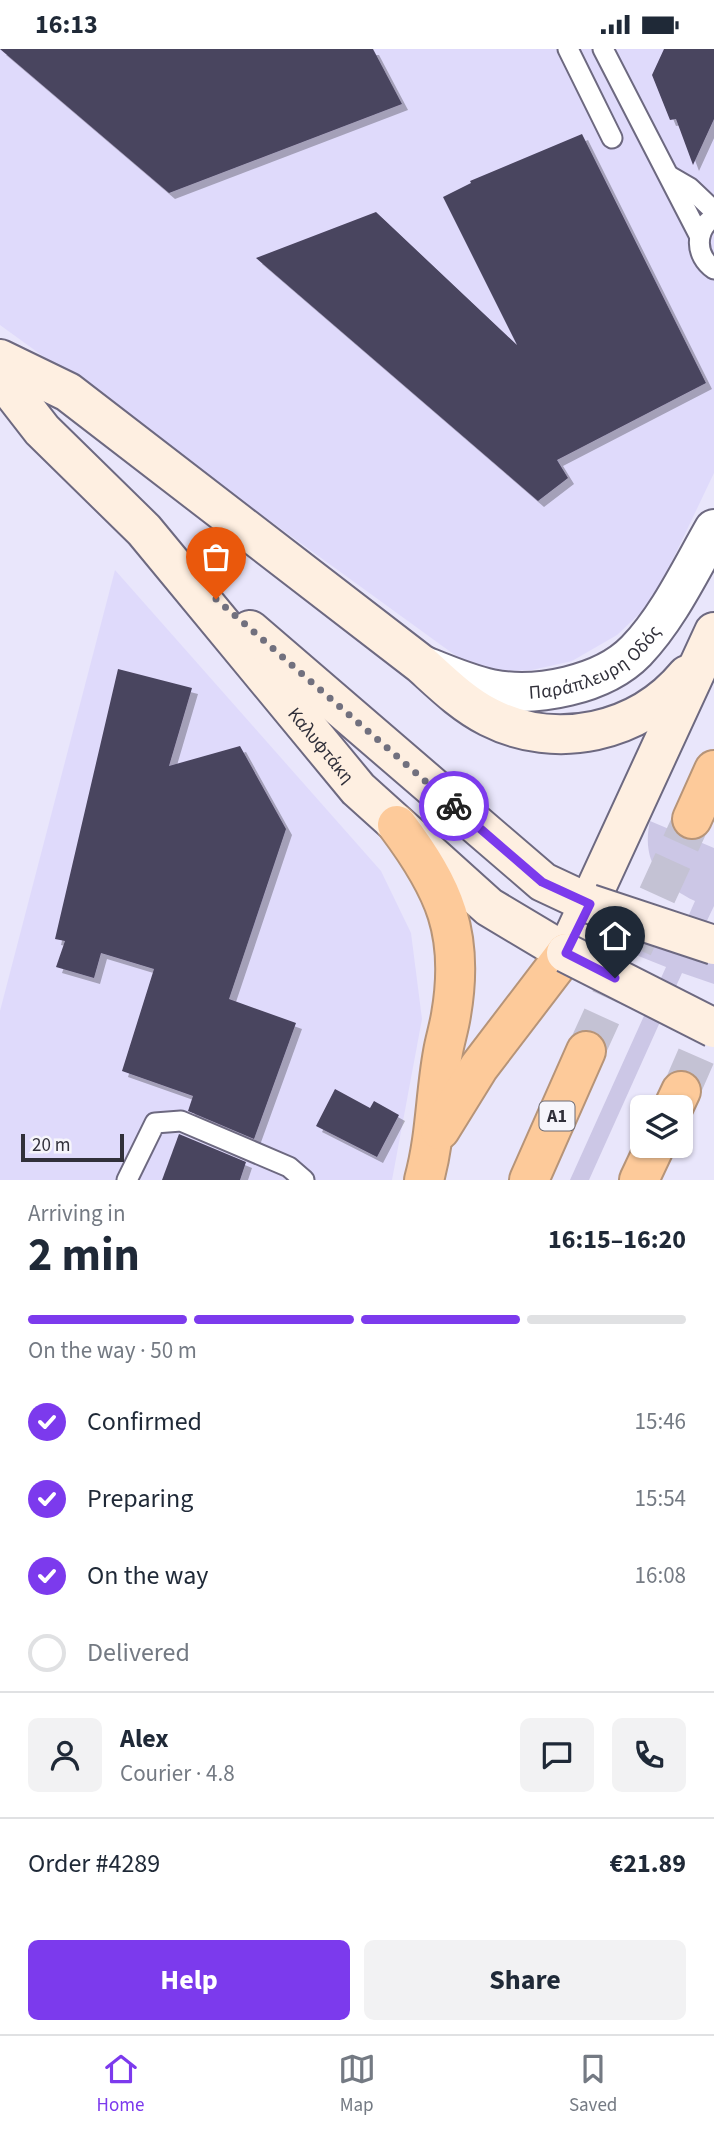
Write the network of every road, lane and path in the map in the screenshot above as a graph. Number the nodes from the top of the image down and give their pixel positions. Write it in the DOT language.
graph roads {
  1 [pos="568,49"];
  2 [pos="603,49"];
  3 [pos="612,138"];
  4 [pos="671,177"];
  5 [pos="714,211"];
  6 [pos="714,217"];
  7 [pos="699,235"];
  8 [pos="714,269"];
  9 [pos="0,359"];
  10 [pos="0,376"];
  11 [pos="144,530"];
  12 [pos="714,530"];
  13 [pos="712,636"];
  14 [pos="421,664"];
  15 [pos="714,770"];
  16 [pos="692,819"];
  17 [pos="397,825"];
  18 [pos="590,904"];
  19 [pos="714,945"];
  20 [pos="566,953"];
  21 [pos="714,1028"];
  22 [pos="586,1051"];
  23 [pos="435,1140"];
  24 [pos="649,1158"];
  25 [pos="127,1180"];
  26 [pos="304,1180"];
  27 [pos="424,1180"];
  28 [pos="528,1180"];
  29 [pos="639,1180"];
  1 -- 3 [label="lane"];
  2 -- 4 [label="lane"];
  4 -- 5 [label="lane"];
  4 -- 7 [label="lane"];
  6 -- 7 [label="lane"];
  7 -- 8 [label="lane"];
  9 -- 14 [label="main road"];
  10 -- 11 [label="main road, Καλυφτάκη"];
  11 -- 17 [label="main road, Καλυφτάκη"];
  11 -- 18 [label="main road"];
  12 -- 14 [label="street, Παράπλευρη Οδός"];
  13 -- 14 [label="main road"];
  13 -- 18 [label="main road"];
  15 -- 16 [label="highway"];
  17 -- 20 [label="main road, Καλυφτάκη"];
  17 -- 23 [label="highway"];
  18 -- 19 [label="main road, bridge"];
  18 -- 20 [label="main road"];
  20 -- 21 [label="main road, Καλυφτάκη, bridge"];
  20 -- 23 [label="highway"];
  22 -- 28 [label="highway, Α1"];
  23 -- 27 [label="highway"];
  24 -- 29 [label="highway"];
  25 -- 26 [label="lane"];
}
